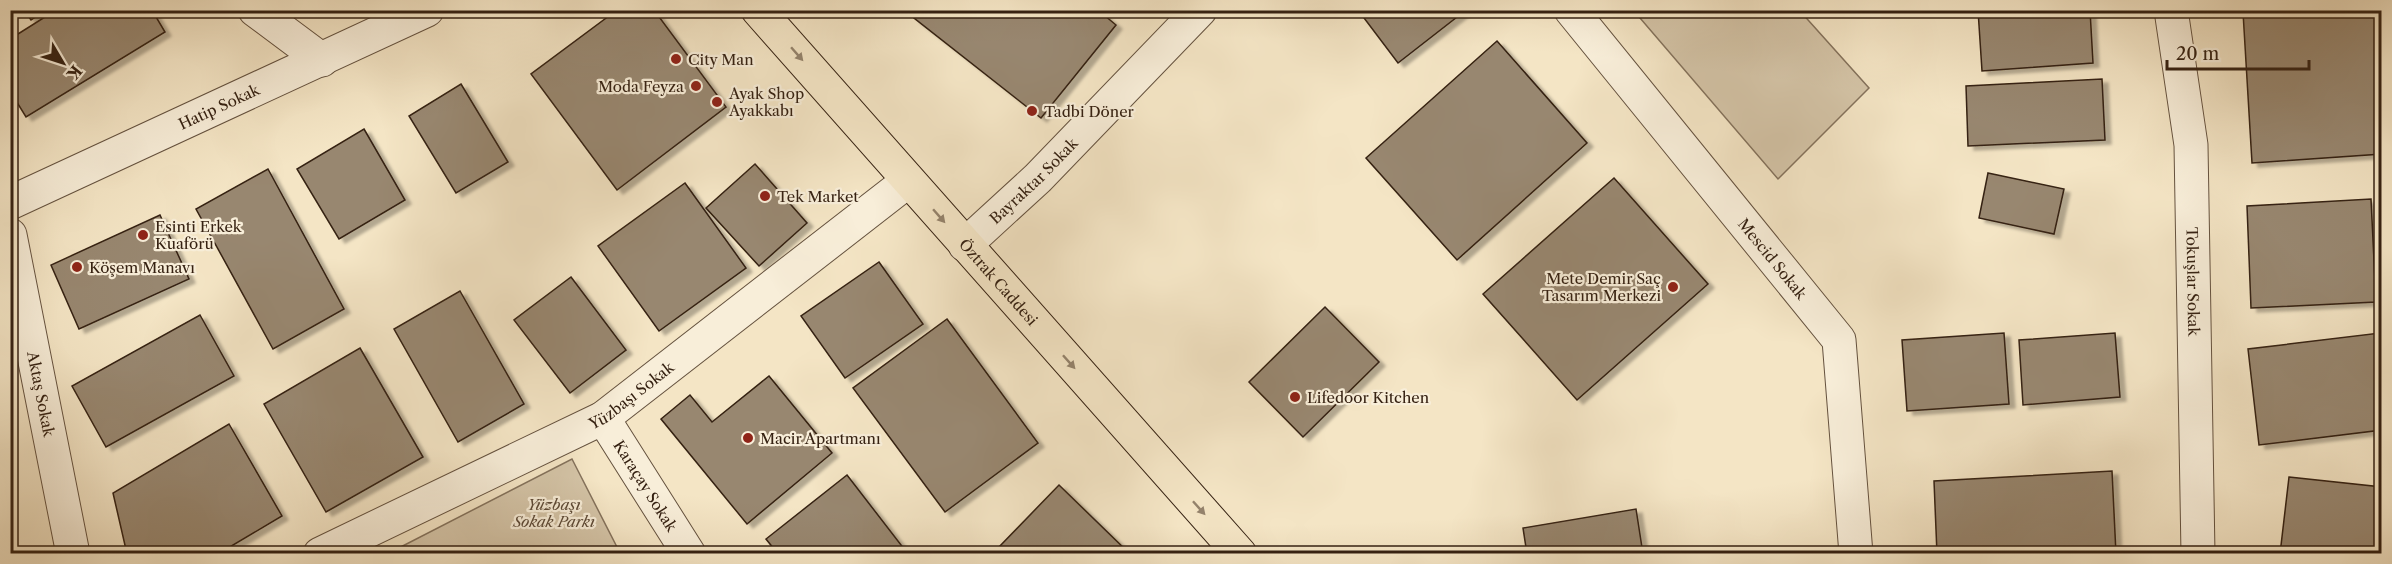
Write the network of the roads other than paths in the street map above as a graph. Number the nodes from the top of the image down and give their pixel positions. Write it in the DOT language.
graph roads {
  1 [pos="255,10"];
  2 [pos="427,10"];
  3 [pos="758,10"];
  4 [pos="1200,10"];
  5 [pos="1571,10"];
  6 [pos="2171,10"];
  7 [pos="322,60"];
  8 [pos="908,181"];
  9 [pos="10,203"];
  10 [pos="10,235"];
  11 [pos="965,245"];
  12 [pos="603,418"];
  13 [pos="73,554"];
  14 [pos="320,554"];
  15 [pos="689,554"];
  16 [pos="1240,554"];
  17 [pos="1856,554"];
  18 [pos="2198,554"];
  1 -- 7 [label="street"];
  2 -- 7 [label="street, Hatip Sokak"];
  3 -- 8 [label="main road, Öztrak Caddesi, one-way"];
  4 -- 11 [label="street, Bayraktar Sokak"];
  5 -- 17 [label="street, Mescid Sokak"];
  6 -- 18 [label="street, Tokuşlar Sokak"];
  7 -- 9 [label="street, Hatip Sokak"];
  8 -- 11 [label="main road, Öztrak Caddesi, one-way"];
  8 -- 12 [label="street, Yüzbaşı Sokak"];
  10 -- 13 [label="street, Aktaş Sokak"];
  11 -- 16 [label="main road, Öztrak Caddesi, one-way"];
  12 -- 14 [label="street, Yüzbaşı Sokak"];
  12 -- 15 [label="street, Karaçay Sokak"];
}
